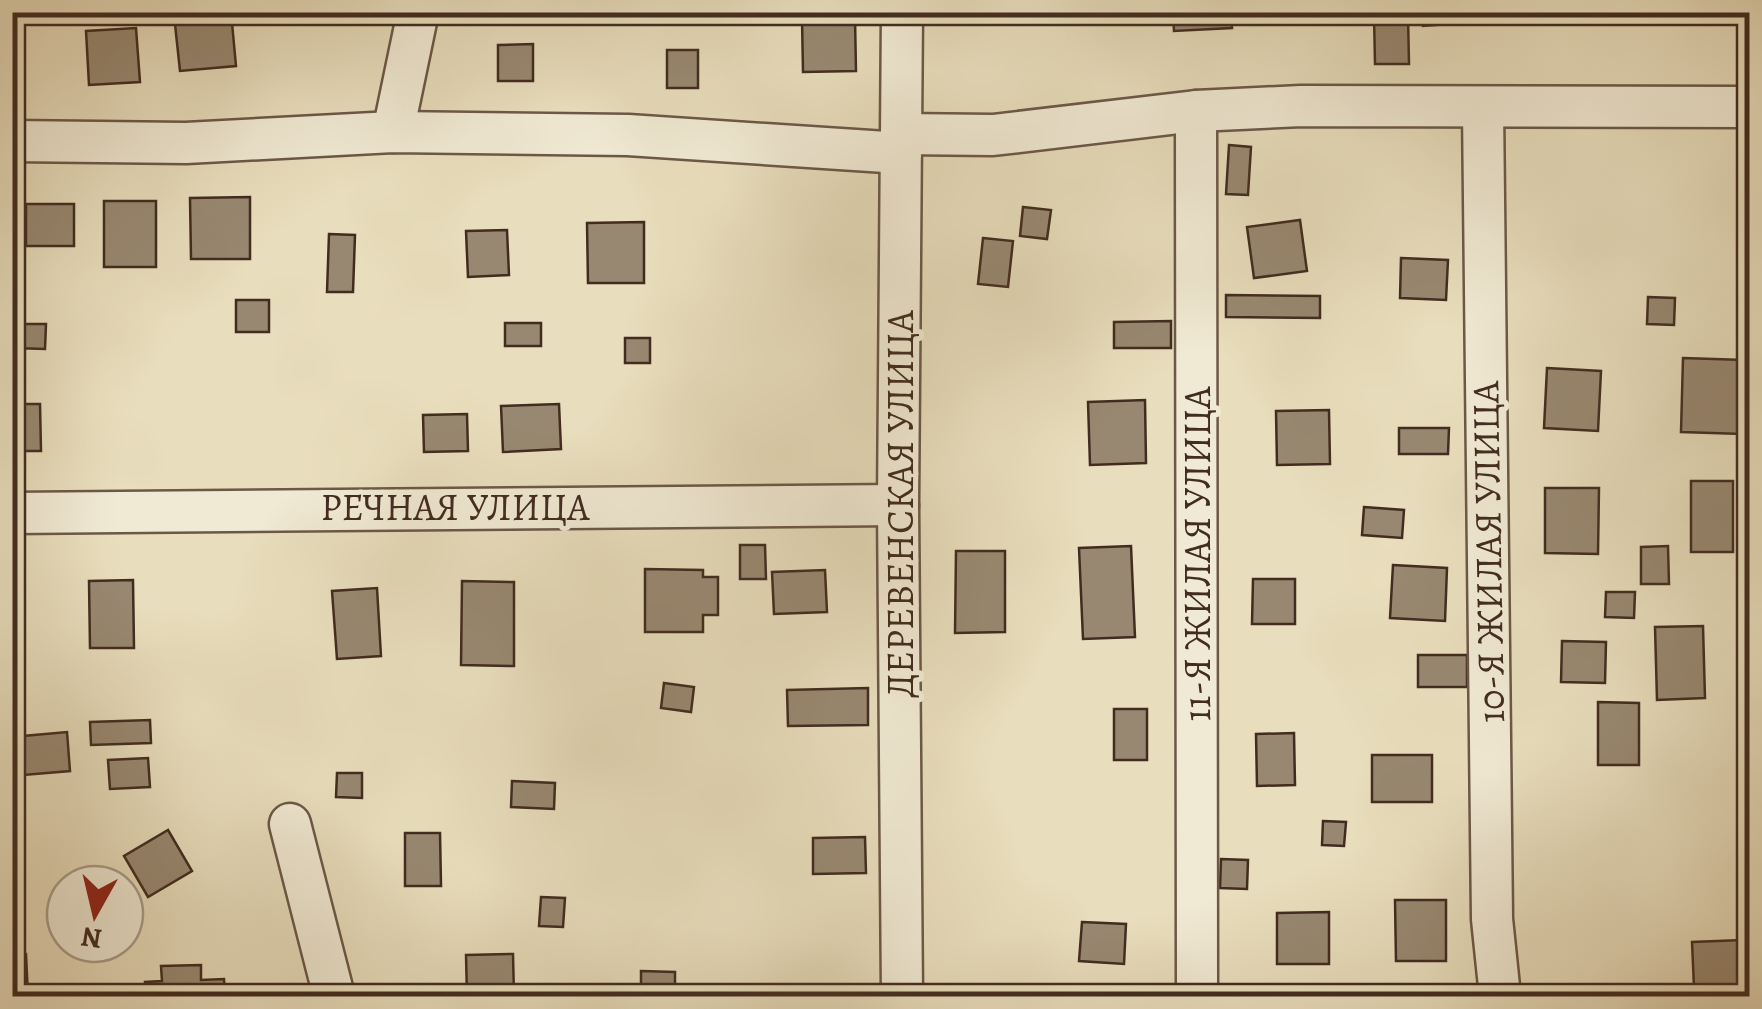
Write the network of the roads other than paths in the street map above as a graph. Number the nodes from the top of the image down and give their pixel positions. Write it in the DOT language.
graph roads {
  1 [pos="418,12"];
  2 [pos="902,12"];
  3 [pos="1750,107"];
  4 [pos="1484,108"];
  5 [pos="1196,112"];
  6 [pos="394,132"];
  7 [pos="12,141"];
  8 [pos="901,144"];
  9 [pos="898,505"];
  10 [pos="12,513"];
  11 [pos="290,824"];
  12 [pos="334,996"];
  13 [pos="902,996"];
  14 [pos="1197,996"];
  15 [pos="1500,996"];
  1 -- 6 [label="street"];
  2 -- 8 [label="street, ДЕРЕВЕНСКАЯ УЛИЦА"];
  3 -- 4 [label="street"];
  4 -- 5 [label="street"];
  4 -- 15 [label="street, 10-Я ЖИЛАЯ УЛИЦА"];
  5 -- 8 [label="street"];
  5 -- 14 [label="street, 11-Я ЖИЛАЯ УЛИЦА"];
  6 -- 7 [label="street"];
  6 -- 8 [label="street"];
  8 -- 9 [label="street, ДЕРЕВЕНСКАЯ УЛИЦА"];
  9 -- 10 [label="street, РЕЧНАЯ УЛИЦА"];
  9 -- 13 [label="street, ДЕРЕВЕНСКАЯ УЛИЦА"];
  11 -- 12 [label="street"];
}
